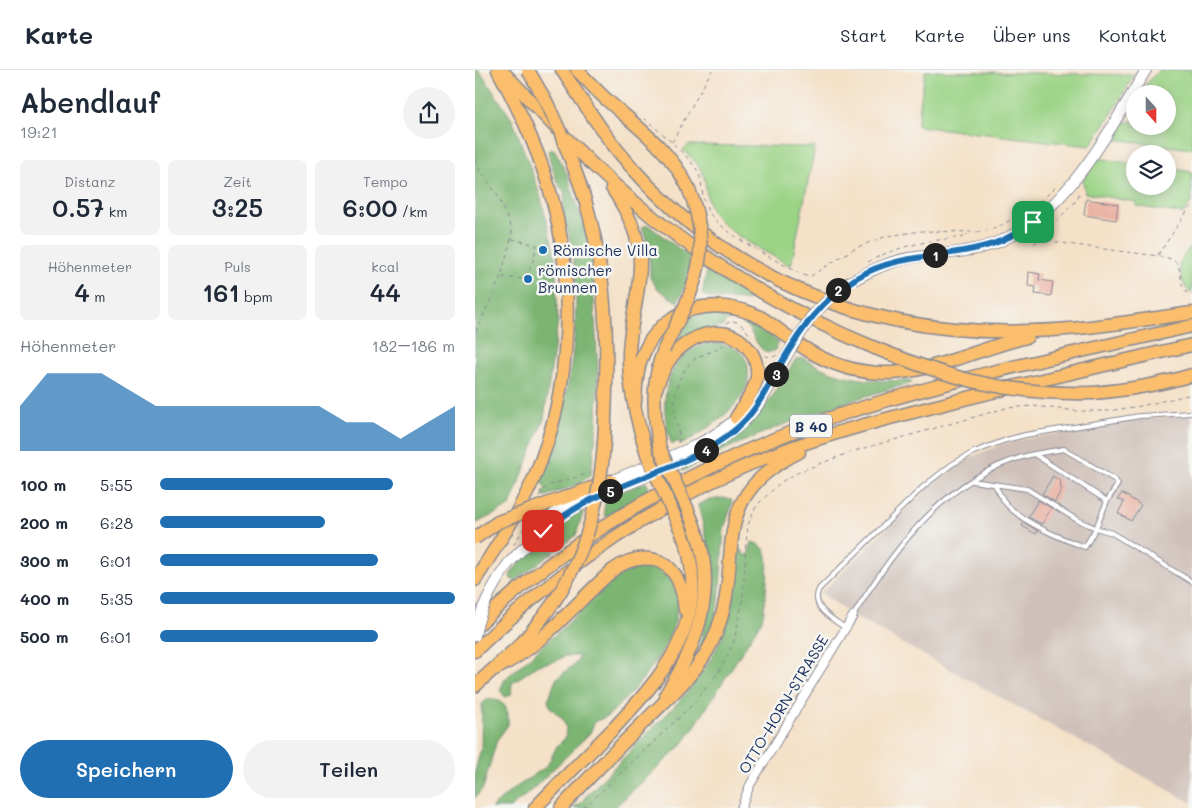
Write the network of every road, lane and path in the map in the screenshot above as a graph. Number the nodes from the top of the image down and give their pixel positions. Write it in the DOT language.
graph roads {
  1 [pos="500,70"];
  2 [pos="528,70"];
  3 [pos="562,70"];
  4 [pos="577,70"];
  5 [pos="712,70"];
  6 [pos="1146,70"];
  7 [pos="645,119"];
  8 [pos="672,143"];
  9 [pos="475,160"];
  10 [pos="607,178"];
  11 [pos="1070,185"];
  12 [pos="1192,204"];
  13 [pos="1041,236"];
  14 [pos="511,239"];
  15 [pos="1034,244"];
  16 [pos="1157,256"];
  17 [pos="501,276"];
  18 [pos="1192,295"];
  19 [pos="1192,313"];
  20 [pos="725,325"];
  21 [pos="1192,326"];
  22 [pos="1055,330"];
  23 [pos="475,334"];
  24 [pos="753,340"];
  25 [pos="1192,345"];
  26 [pos="785,350"];
  27 [pos="763,355"];
  28 [pos="779,368"];
  29 [pos="1192,375"];
  30 [pos="655,391"];
  31 [pos="1192,394"];
  32 [pos="635,402"];
  33 [pos="1192,412"];
  34 [pos="736,418"];
  35 [pos="849,430"];
  36 [pos="1035,454"];
  37 [pos="611,481"];
  38 [pos="972,481"];
  39 [pos="995,485"];
  40 [pos="1107,501"];
  41 [pos="530,518"];
  42 [pos="1095,528"];
  43 [pos="475,538"];
  44 [pos="513,546"];
  45 [pos="508,564"];
  46 [pos="475,580"];
  47 [pos="1192,582"];
  48 [pos="853,616"];
  49 [pos="687,620"];
  50 [pos="475,628"];
  51 [pos="845,628"];
  52 [pos="475,636"];
  53 [pos="475,651"];
  54 [pos="495,669"];
  55 [pos="475,686"];
  56 [pos="655,711"];
  57 [pos="573,769"];
  58 [pos="525,808"];
  59 [pos="535,808"];
  60 [pos="561,808"];
  61 [pos="584,808"];
  62 [pos="741,808"];
  1 -- 10 [label="highway"];
  1 -- 46 [label="highway"];
  2 -- 54 [label="highway, bridge"];
  3 -- 22 [label="highway"];
  4 -- 30 [label="highway, bridge"];
  5 -- 8 [label="path"];
  6 -- 11 [label="street"];
  7 -- 8 [label="path"];
  8 -- 11 [label="path"];
  9 -- 14 [label="path"];
  10 -- 29 [label="highway, bridge"];
  10 -- 32 [label="highway"];
  11 -- 13 [label="path"];
  11 -- 26 [label="street, bridge"];
  12 -- 16 [label="path"];
  13 -- 15 [label="path"];
  13 -- 16 [label="path"];
  14 -- 17 [label="path"];
  14 -- 17 [label="path"];
  16 -- 18 [label="path"];
  17 -- 23 [label="path"];
  19 -- 22 [label="highway"];
  20 -- 24 [label="path"];
  21 -- 50 [label="highway, B 40"];
  22 -- 32 [label="highway"];
  25 -- 35 [label="highway, B 40"];
  26 -- 27 [label="path"];
  26 -- 28 [label="street"];
  28 -- 34 [label="street"];
  28 -- 45 [label="street"];
  30 -- 34 [label="highway"];
  30 -- 56 [label="highway, bridge"];
  31 -- 61 [label="path"];
  32 -- 49 [label="highway, bridge"];
  33 -- 51 [label="lane"];
  34 -- 37 [label="street"];
  35 -- 53 [label="highway, B 40"];
  35 -- 56 [label="highway"];
  36 -- 38 [label="lane"];
  36 -- 40 [label="lane"];
  36 -- 40 [label="lane"];
  37 -- 43 [label="highway, bridge"];
  37 -- 45 [label="street"];
  38 -- 39 [label="lane"];
  38 -- 48 [label="lane"];
  39 -- 42 [label="lane"];
  39 -- 42 [label="lane"];
  40 -- 42 [label="lane"];
  41 -- 44 [label="path"];
  42 -- 47 [label="lane"];
  45 -- 52 [label="street, bridge"];
  48 -- 51 [label="street, OTTO-HORN-STRASSE"];
  49 -- 54 [label="highway"];
  49 -- 57 [label="highway"];
  51 -- 62 [label="street, OTTO-HORN-STRASSE"];
  54 -- 55 [label="highway"];
  56 -- 60 [label="highway"];
  57 -- 58 [label="highway"];
  57 -- 59 [label="highway"];
}
